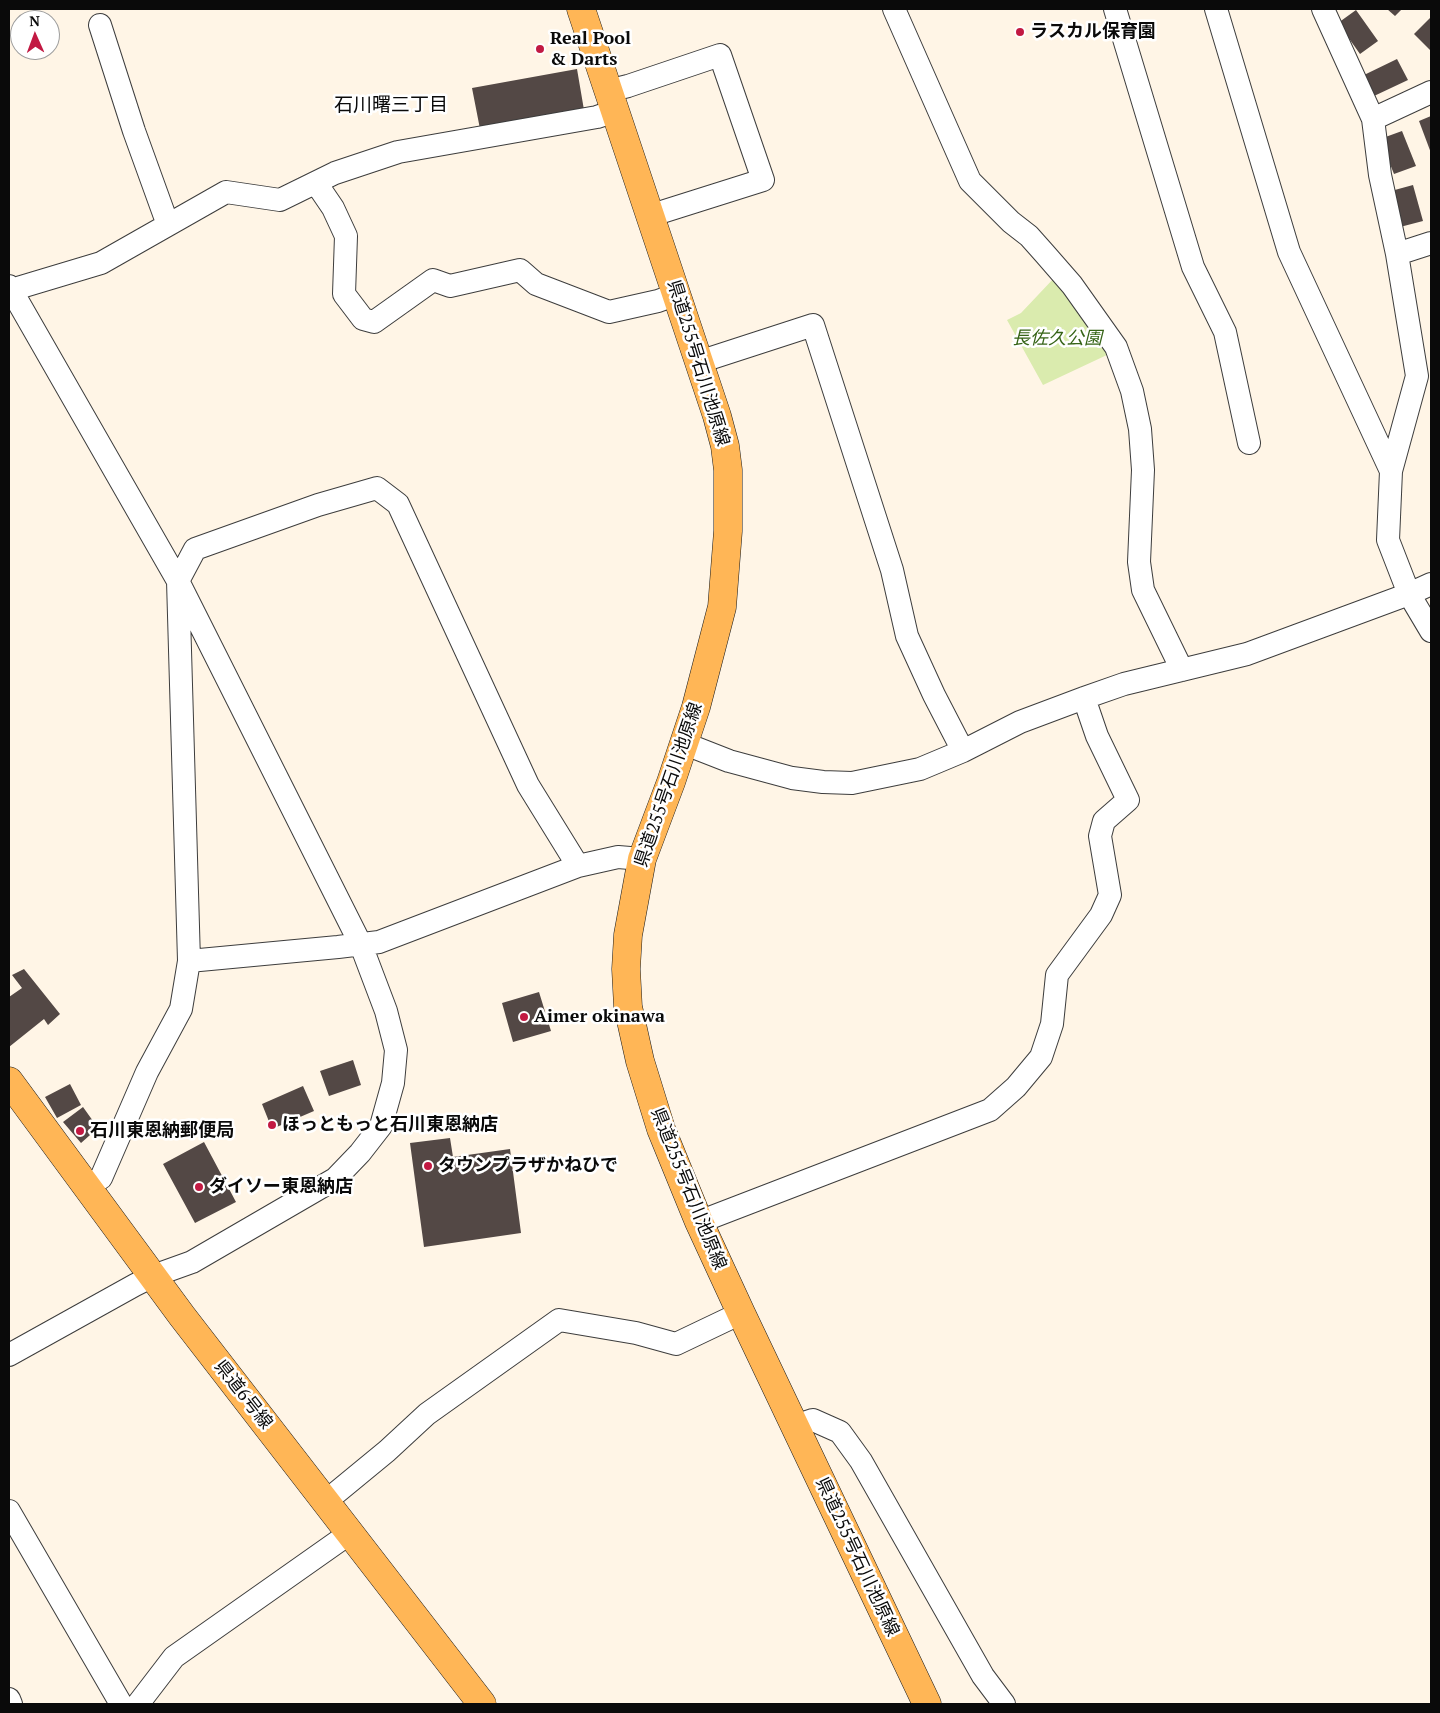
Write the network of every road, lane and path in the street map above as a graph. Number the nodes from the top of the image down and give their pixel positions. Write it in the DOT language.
graph roads {
  1 [pos="581,9"];
  2 [pos="894,9"];
  3 [pos="1115,9"];
  4 [pos="1216,9"];
  5 [pos="1323,9"];
  6 [pos="100,25"];
  7 [pos="1431,92"];
  8 [pos="612,101"];
  9 [pos="1373,118"];
  10 [pos="316,182"];
  11 [pos="649,216"];
  12 [pos="168,225"];
  13 [pos="1431,243"];
  14 [pos="1397,254"];
  15 [pos="10,288"];
  16 [pos="677,294"];
  17 [pos="16,318"];
  18 [pos="699,362"];
  19 [pos="1249,443"];
  20 [pos="1391,471"];
  21 [pos="178,580"];
  22 [pos="1431,584"];
  23 [pos="1409,594"];
  24 [pos="1431,632"];
  25 [pos="1182,670"];
  26 [pos="1084,698"];
  27 [pos="683,743"];
  28 [pos="963,751"];
  29 [pos="642,859"];
  30 [pos="578,866"];
  31 [pos="361,944"];
  32 [pos="189,961"];
  33 [pos="9,1081"];
  34 [pos="86,1186"];
  35 [pos="699,1222"];
  36 [pos="153,1276"];
  37 [pos="741,1313"];
  38 [pos="9,1355"];
  39 [pos="795,1426"];
  40 [pos="326,1502"];
  41 [pos="9,1511"];
  42 [pos="350,1533"];
  43 [pos="9,1699"];
  44 [pos="11,1704"];
  45 [pos="121,1704"];
  46 [pos="138,1704"];
  47 [pos="482,1704"];
  48 [pos="927,1704"];
  49 [pos="1004,1704"];
  1 -- 8 [label="main road, 県道255号石川池原線"];
  2 -- 25 [label="street"];
  3 -- 19 [label="street"];
  4 -- 20 [label="street"];
  5 -- 9 [label="street"];
  6 -- 12 [label="street"];
  7 -- 9 [label="street"];
  8 -- 10 [label="street"];
  8 -- 11 [label="main road, 県道255号石川池原線"];
  8 -- 11 [label="street"];
  9 -- 14 [label="street"];
  10 -- 12 [label="street"];
  10 -- 16 [label="street"];
  11 -- 16 [label="main road, 県道255号石川池原線"];
  12 -- 15 [label="street"];
  13 -- 14 [label="street"];
  14 -- 20 [label="street"];
  15 -- 17 [label="street"];
  16 -- 18 [label="main road, 県道255号石川池原線"];
  17 -- 21 [label="street"];
  18 -- 27 [label="main road, 県道255号石川池原線"];
  18 -- 28 [label="street"];
  20 -- 23 [label="street"];
  21 -- 30 [label="street"];
  21 -- 31 [label="street"];
  21 -- 32 [label="street"];
  22 -- 23 [label="street"];
  23 -- 24 [label="street"];
  23 -- 25 [label="street"];
  25 -- 26 [label="street"];
  26 -- 28 [label="street"];
  26 -- 35 [label="street"];
  27 -- 28 [label="street"];
  27 -- 29 [label="main road, 県道255号石川池原線"];
  29 -- 30 [label="street"];
  29 -- 35 [label="main road, 県道255号石川池原線"];
  30 -- 31 [label="street"];
  31 -- 32 [label="street"];
  31 -- 36 [label="street"];
  32 -- 34 [label="street"];
  33 -- 34 [label="main road, 県道6号線"];
  34 -- 36 [label="main road, 県道6号線"];
  35 -- 37 [label="main road, 県道255号石川池原線"];
  36 -- 38 [label="street"];
  36 -- 40 [label="main road, 県道6号線"];
  37 -- 39 [label="main road, 県道255号石川池原線"];
  37 -- 40 [label="street"];
  39 -- 48 [label="main road, 県道255号石川池原線"];
  39 -- 49 [label="street"];
  40 -- 42 [label="main road, 県道6号線"];
  41 -- 45 [label="street"];
  42 -- 46 [label="street"];
  42 -- 47 [label="main road, 県道6号線"];
  43 -- 44 [label="street"];
}
